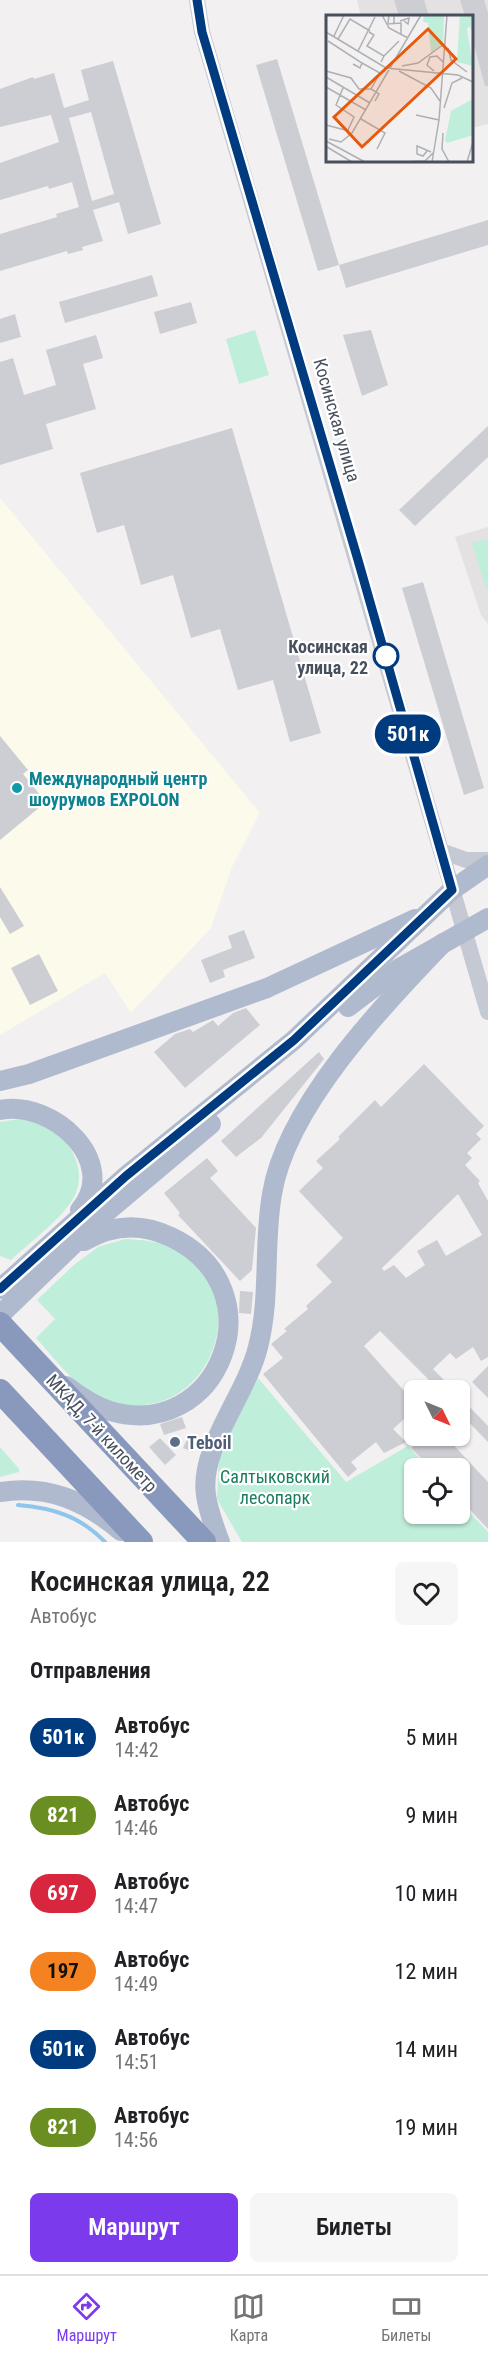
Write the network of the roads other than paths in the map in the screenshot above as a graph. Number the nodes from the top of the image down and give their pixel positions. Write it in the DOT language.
graph roads {
  1 [pos="197,0"];
  2 [pos="441,851"];
  3 [pos="488,860"];
  4 [pos="488,865"];
  5 [pos="452,890"];
  6 [pos="431,911"];
  7 [pos="488,918"];
  8 [pos="463,931"];
  9 [pos="442,943"];
  10 [pos="488,1012"];
  11 [pos="0,1082"];
  12 [pos="0,1110"];
  13 [pos="62,1231"];
  14 [pos="69,1249"];
  15 [pos="21,1282"];
  16 [pos="0,1289"];
  17 [pos="0,1315"];
  18 [pos="0,1324"];
  19 [pos="43,1370"];
  20 [pos="0,1391"];
  21 [pos="0,1492"];
  22 [pos="135,1542"];
  23 [pos="141,1542"];
  24 [pos="204,1542"];
  25 [pos="220,1542"];
  1 -- 2 [label="street, Косинская улица"];
  2 -- 3 [label="street"];
  2 -- 5 [label="street, Косинская улица"];
  4 -- 5 [label="main road"];
  5 -- 6 [label="main road"];
  5 -- 8 [label="street, Косинская улица"];
  6 -- 11 [label="main road"];
  6 -- 13 [label="main road"];
  7 -- 8 [label="main road"];
  8 -- 9 [label="main road"];
  8 -- 10 [label="street, Косинская улица"];
  9 -- 14 [label="main road"];
  9 -- 25 [label="main road"];
  12 -- 13 [label="main road"];
  13 -- 15 [label="main road"];
  14 -- 15 [label="main road"];
  14 -- 19 [label="main road"];
  15 -- 16 [label="main road"];
  15 -- 17 [label="main road"];
  18 -- 19 [label="highway, МКАД, 7-й километр"];
  19 -- 24 [label="highway, МКАД, 7-й километр"];
  20 -- 23 [label="highway"];
  21 -- 22 [label="main road"];
}
